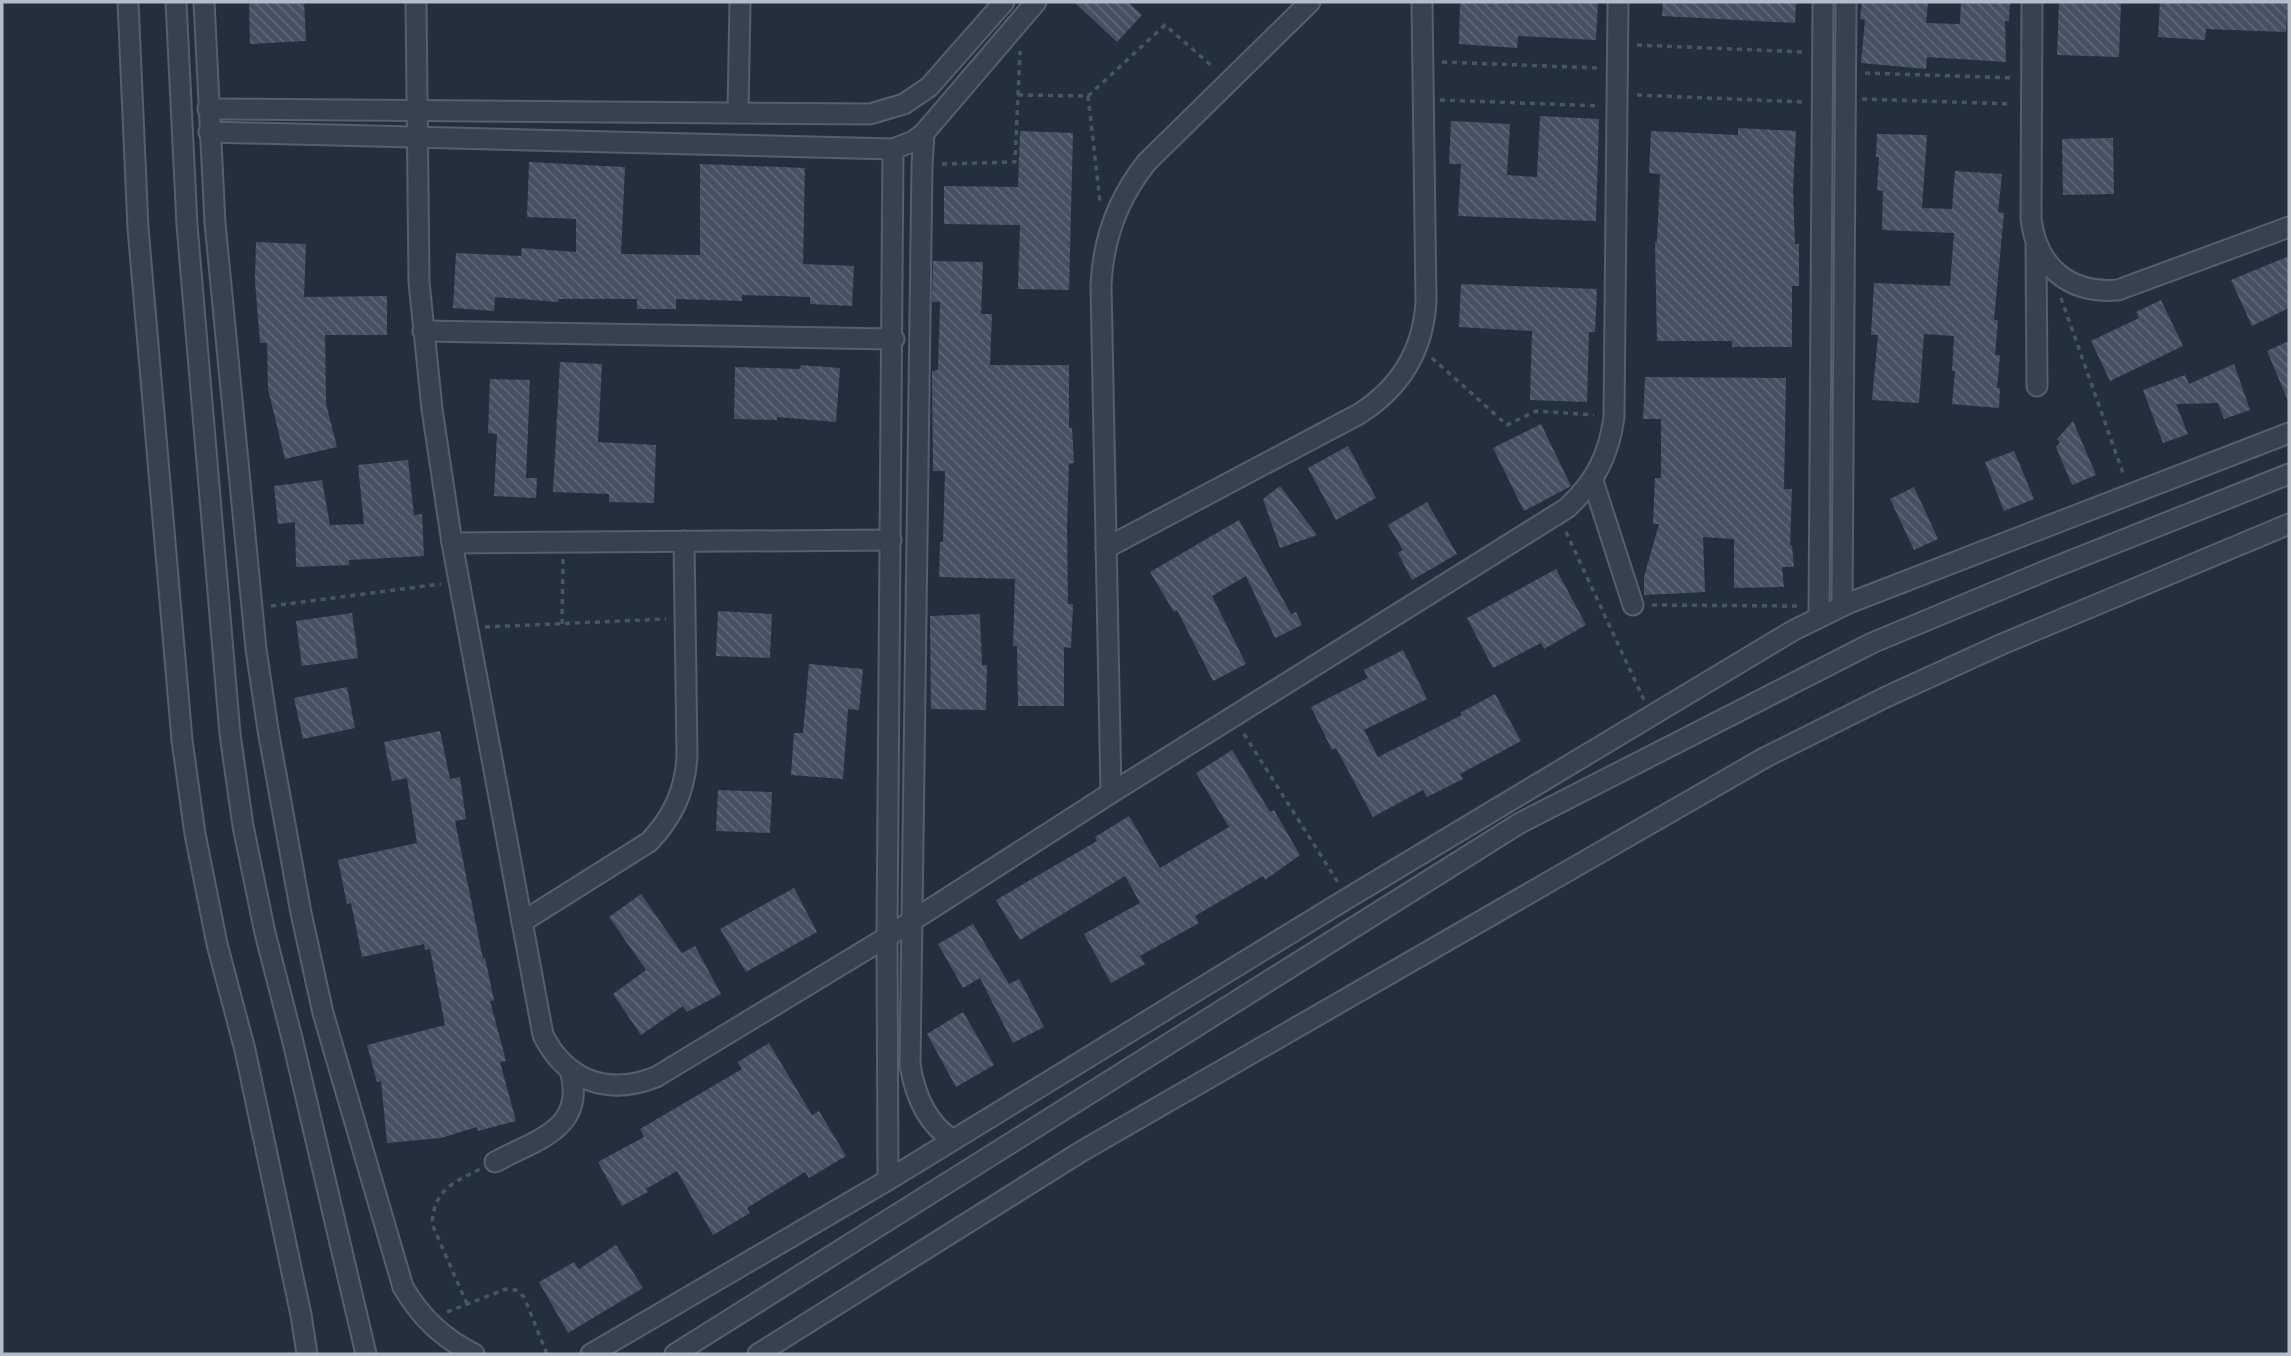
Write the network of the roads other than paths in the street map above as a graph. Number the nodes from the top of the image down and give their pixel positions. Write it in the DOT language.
graph roads {
  1 [pos="176,2"];
  2 [pos="204,2"];
  3 [pos="416,2"];
  4 [pos="740,2"];
  5 [pos="1004,2"];
  6 [pos="1036,2"];
  7 [pos="1310,2"];
  8 [pos="1422,2"];
  9 [pos="1618,2"];
  10 [pos="1823,2"];
  11 [pos="1846,2"];
  12 [pos="2032,2"];
  13 [pos="130,8"];
  14 [pos="208,108"];
  15 [pos="417,110"];
  16 [pos="653,112"];
  17 [pos="738,113"];
  18 [pos="209,132"];
  19 [pos="924,133"];
  20 [pos="417,137"];
  21 [pos="651,143"];
  22 [pos="893,149"];
  23 [pos="2289,226"];
  24 [pos="2036,244"];
  25 [pos="423,331"];
  26 [pos="894,339"];
  27 [pos="2037,386"];
  28 [pos="2289,433"];
  29 [pos="2289,474"];
  30 [pos="1593,481"];
  31 [pos="2289,524"];
  32 [pos="891,540"];
  33 [pos="684,541"];
  34 [pos="452,543"];
  35 [pos="1106,548"];
  36 [pos="1633,605"];
  37 [pos="1842,606"];
  38 [pos="1819,611"];
  39 [pos="890,703"];
  40 [pos="916,703"];
  41 [pos="1111,793"];
  42 [pos="1506,803"];
  43 [pos="1520,823"];
  44 [pos="522,922"];
  45 [pos="911,922"];
  46 [pos="887,937"];
  47 [pos="570,1070"];
  48 [pos="953,1140"];
  49 [pos="495,1161"];
  50 [pos="888,1180"];
  51 [pos="307,1354"];
  52 [pos="366,1354"];
  53 [pos="474,1354"];
  54 [pos="591,1354"];
  55 [pos="675,1354"];
  56 [pos="758,1354"];
  1 -- 52 [label="street"];
  2 -- 14 [label="street"];
  3 -- 15 [label="street"];
  4 -- 17 [label="street"];
  5 -- 17 [label="street"];
  6 -- 19 [label="street"];
  7 -- 35 [label="street"];
  8 -- 35 [label="street"];
  9 -- 30 [label="street"];
  10 -- 38 [label="street"];
  11 -- 37 [label="street"];
  12 -- 24 [label="street"];
  13 -- 51 [label="street"];
  14 -- 15 [label="street"];
  14 -- 18 [label="street"];
  15 -- 16 [label="street"];
  15 -- 20 [label="street"];
  16 -- 17 [label="street"];
  16 -- 21 [label="street"];
  18 -- 20 [label="street"];
  18 -- 53 [label="street"];
  19 -- 22 [label="street"];
  19 -- 40 [label="street"];
  20 -- 21 [label="street"];
  20 -- 25 [label="street"];
  21 -- 22 [label="street"];
  22 -- 26 [label="street"];
  23 -- 24 [label="street"];
  24 -- 27 [label="street"];
  25 -- 26 [label="street"];
  25 -- 34 [label="street"];
  26 -- 32 [label="street"];
  28 -- 37 [label="street"];
  29 -- 43 [label="street"];
  30 -- 36 [label="street"];
  30 -- 41 [label="street"];
  31 -- 56 [label="street"];
  32 -- 33 [label="street"];
  32 -- 39 [label="street"];
  33 -- 34 [label="street"];
  33 -- 44 [label="street"];
  34 -- 44 [label="street"];
  35 -- 41 [label="street"];
  37 -- 38 [label="street"];
  38 -- 42 [label="street"];
  39 -- 40 [label="street"];
  39 -- 46 [label="street"];
  40 -- 45 [label="street"];
  41 -- 45 [label="street"];
  42 -- 43 [label="street"];
  42 -- 48 [label="street"];
  43 -- 55 [label="street"];
  44 -- 47 [label="street"];
  45 -- 46 [label="street"];
  45 -- 48 [label="street"];
  46 -- 47 [label="street"];
  46 -- 50 [label="street"];
  47 -- 49 [label="street"];
  48 -- 50 [label="street"];
  50 -- 54 [label="street"];
}
